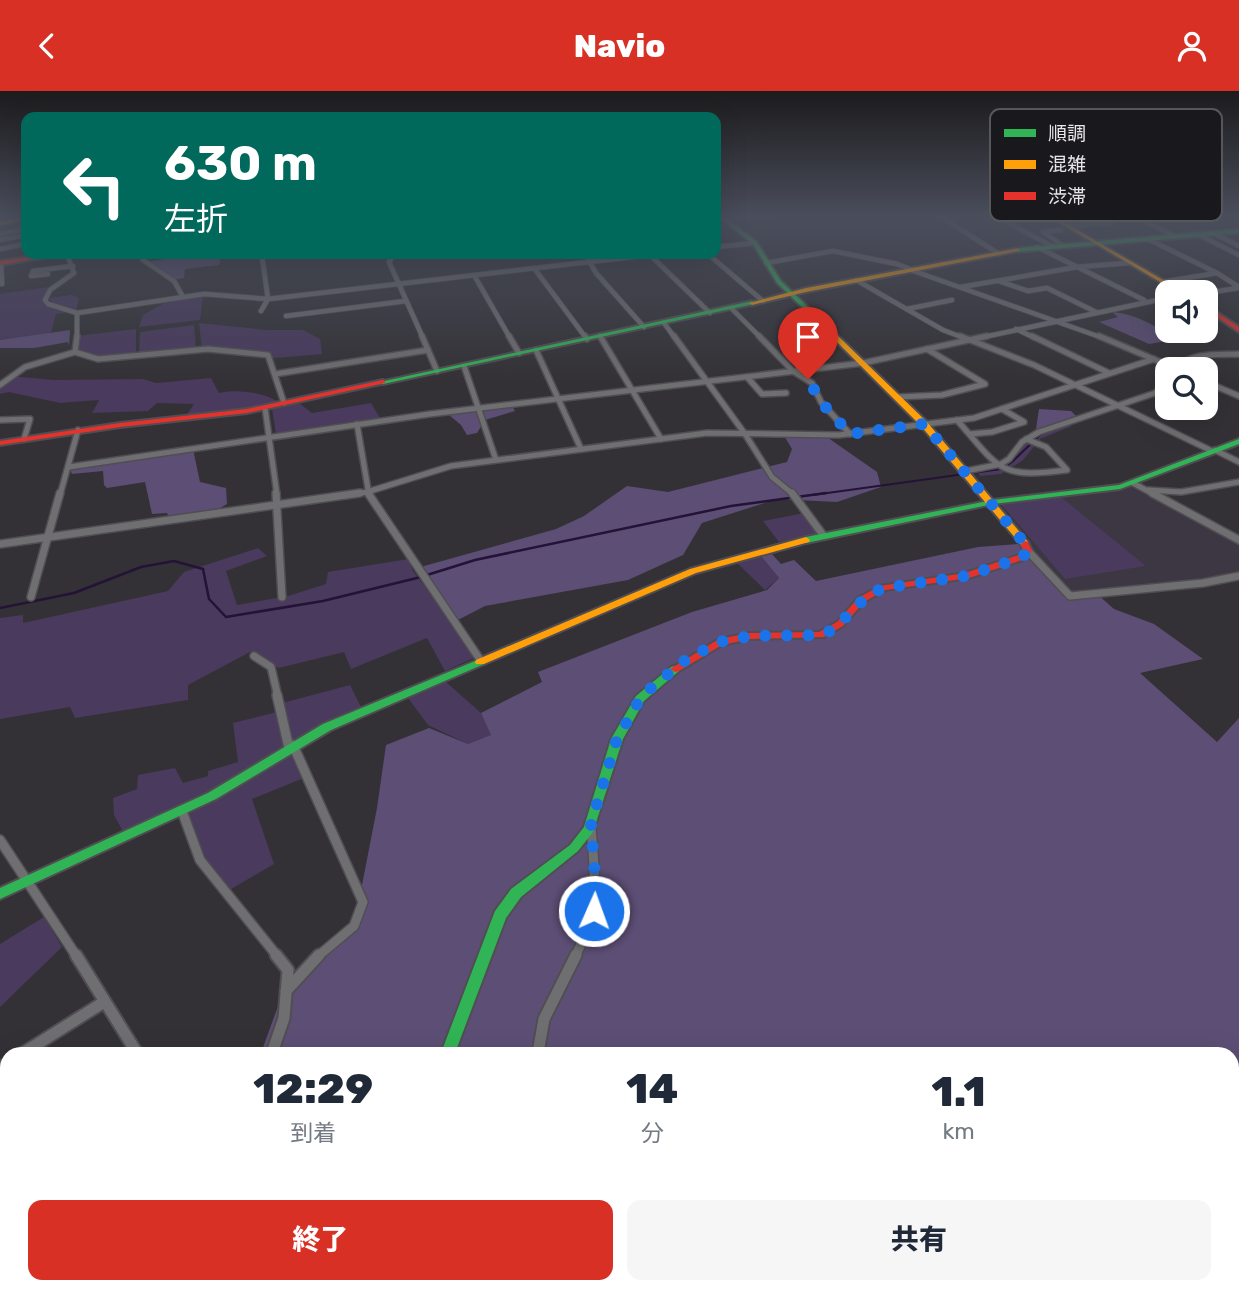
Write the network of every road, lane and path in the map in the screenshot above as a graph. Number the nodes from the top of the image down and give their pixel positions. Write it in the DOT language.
graph roads {
  1 [pos="1,272"];
  2 [pos="33,272"];
  3 [pos="74,272"];
  4 [pos="161,272"];
  5 [pos="264,272"];
  6 [pos="393,272"];
  7 [pos="499,272"];
  8 [pos="537,272"];
  9 [pos="596,272"];
  10 [pos="668,272"];
  11 [pos="729,272"];
  12 [pos="773,272"];
  13 [pos="902,272"];
  14 [pos="917,272"];
  15 [pos="1049,272"];
  16 [pos="1087,272"];
  17 [pos="1217,273"];
  18 [pos="48,274"];
  19 [pos="474,275"];
  20 [pos="1174,280"];
  21 [pos="856,281"];
  22 [pos="999,281"];
  23 [pos="2,284"];
  24 [pos="398,284"];
  25 [pos="959,288"];
  26 [pos="1239,288"];
  27 [pos="1218,291"];
  28 [pos="791,295"];
  29 [pos="183,297"];
  30 [pos="268,299"];
  31 [pos="952,300"];
  32 [pos="1155,300"];
  33 [pos="406,301"];
  34 [pos="1146,301"];
  35 [pos="763,302"];
  36 [pos="731,308"];
  37 [pos="906,309"];
  38 [pos="261,310"];
  39 [pos="1096,312"];
  40 [pos="77,313"];
  41 [pos="710,313"];
  42 [pos="1218,315"];
  43 [pos="286,316"];
  44 [pos="1054,321"];
  45 [pos="664,323"];
  46 [pos="644,327"];
  47 [pos="1237,327"];
  48 [pos="1016,330"];
  49 [pos="600,336"];
  50 [pos="587,339"];
  51 [pos="968,340"];
  52 [pos="927,349"];
  53 [pos="428,350"];
  54 [pos="536,350"];
  55 [pos="75,352"];
  56 [pos="519,353"];
  57 [pos="1239,354"];
  58 [pos="1208,357"];
  59 [pos="1154,359"];
  60 [pos="863,363"];
  61 [pos="464,366"];
  62 [pos="437,371"];
  63 [pos="793,371"];
  64 [pos="1110,373"];
  65 [pos="275,374"];
  66 [pos="747,377"];
  67 [pos="706,381"];
  68 [pos="1075,384"];
  69 [pos="0,385"];
  70 [pos="1218,386"];
  71 [pos="632,390"];
  72 [pos="1155,392"];
  73 [pos="786,393"];
  74 [pos="1239,396"];
  75 [pos="898,397"];
  76 [pos="557,399"];
  77 [pos="284,404"];
  78 [pos="1119,406"];
  79 [pos="265,408"];
  80 [pos="478,408"];
  81 [pos="1002,409"];
  82 [pos="0,420"];
  83 [pos="957,420"];
  84 [pos="924,424"];
  85 [pos="357,425"];
  86 [pos="78,431"];
  87 [pos="745,434"];
  88 [pos="850,434"];
  89 [pos="970,435"];
  90 [pos="270,437"];
  91 [pos="24,439"];
  92 [pos="661,439"];
  93 [pos="1026,439"];
  94 [pos="1239,441"];
  95 [pos="0,443"];
  96 [pos="581,449"];
  97 [pos="1214,451"];
  98 [pos="496,460"];
  99 [pos="1239,462"];
  100 [pos="999,465"];
  101 [pos="69,467"];
  102 [pos="966,471"];
  103 [pos="1133,482"];
  104 [pos="1239,482"];
  105 [pos="1145,489"];
  106 [pos="367,492"];
  107 [pos="993,502"];
  108 [pos="278,505"];
  109 [pos="822,535"];
  110 [pos="49,537"];
  111 [pos="1239,540"];
  112 [pos="0,544"];
  113 [pos="1028,551"];
  114 [pos="1239,576"];
  115 [pos="31,597"];
  116 [pos="282,597"];
  117 [pos="254,656"];
  118 [pos="481,661"];
  119 [pos="291,746"];
  120 [pos="182,811"];
  121 [pos="591,823"];
  122 [pos="0,840"];
  123 [pos="29,881"];
  124 [pos="0,894"];
  125 [pos="286,991"];
  126 [pos="104,1002"];
  127 [pos="33,1047"];
  128 [pos="133,1047"];
  129 [pos="275,1047"];
  130 [pos="450,1047"];
  131 [pos="539,1047"];
  1 -- 23 [label="street"];
  2 -- 18 [label="street"];
  3 -- 40 [label="street"];
  4 -- 29 [label="street"];
  5 -- 30 [label="street"];
  6 -- 24 [label="street"];
  7 -- 19 [label="street"];
  8 -- 50 [label="street"];
  9 -- 46 [label="street"];
  10 -- 41 [label="street"];
  11 -- 35 [label="street"];
  12 -- 28 [label="street"];
  13 -- 21 [label="street"];
  14 -- 25 [label="street"];
  15 -- 22 [label="street"];
  16 -- 34 [label="street"];
  17 -- 20 [label="street"];
  17 -- 26 [label="street"];
  19 -- 24 [label="street"];
  19 -- 56 [label="street"];
  21 -- 28 [label="street"];
  21 -- 37 [label="street"];
  22 -- 25 [label="street"];
  22 -- 39 [label="street"];
  24 -- 30 [label="street"];
  24 -- 33 [label="street"];
  25 -- 44 [label="street"];
  26 -- 27 [label="street"];
  28 -- 35 [label="street"];
  28 -- 60 [label="street"];
  29 -- 30 [label="street"];
  29 -- 40 [label="street"];
  30 -- 38 [label="street"];
  31 -- 37 [label="street"];
  32 -- 34 [label="street"];
  33 -- 43 [label="street"];
  33 -- 53 [label="street"];
  34 -- 39 [label="street"];
  35 -- 36 [label="street"];
  36 -- 41 [label="street"];
  36 -- 63 [label="street"];
  37 -- 51 [label="street"];
  39 -- 44 [label="street"];
  40 -- 55 [label="street"];
  41 -- 45 [label="street"];
  42 -- 47 [label="street"];
  44 -- 48 [label="street"];
  44 -- 59 [label="street"];
  45 -- 46 [label="street"];
  45 -- 67 [label="street"];
  46 -- 49 [label="street"];
  48 -- 51 [label="street"];
  48 -- 64 [label="street"];
  49 -- 50 [label="street"];
  49 -- 71 [label="street"];
  50 -- 54 [label="street"];
  51 -- 52 [label="street"];
  51 -- 68 [label="street"];
  52 -- 60 [label="street"];
  52 -- 75 [label="street"];
  53 -- 62 [label="street"];
  53 -- 65 [label="street"];
  54 -- 56 [label="street"];
  54 -- 76 [label="street"];
  55 -- 65 [label="street"];
  55 -- 69 [label="street"];
  56 -- 61 [label="street"];
  57 -- 58 [label="street"];
  59 -- 64 [label="street"];
  60 -- 63 [label="street"];
  60 -- 75 [label="street"];
  61 -- 62 [label="street"];
  61 -- 80 [label="street"];
  62 -- 77 [label="street"];
  63 -- 66 [label="street"];
  63 -- 88 [label="street"];
  64 -- 68 [label="street"];
  65 -- 77 [label="street"];
  66 -- 67 [label="street"];
  66 -- 73 [label="street"];
  67 -- 71 [label="street"];
  67 -- 87 [label="street"];
  68 -- 78 [label="street"];
  68 -- 81 [label="street"];
  70 -- 74 [label="street"];
  71 -- 76 [label="street"];
  71 -- 92 [label="street"];
  72 -- 78 [label="street"];
  75 -- 84 [label="street"];
  76 -- 80 [label="street"];
  76 -- 96 [label="street"];
  77 -- 79 [label="street"];
  78 -- 93 [label="street"];
  78 -- 97 [label="street"];
  79 -- 86 [label="street"];
  79 -- 90 [label="street"];
  80 -- 85 [label="street"];
  80 -- 98 [label="street"];
  81 -- 83 [label="street"];
  81 -- 89 [label="street"];
  82 -- 91 [label="street"];
  83 -- 84 [label="street"];
  83 -- 89 [label="street"];
  84 -- 88 [label="street"];
  84 -- 102 [label="street"];
  85 -- 90 [label="street"];
  85 -- 106 [label="street"];
  86 -- 91 [label="street"];
  86 -- 101 [label="street"];
  87 -- 88 [label="street"];
  87 -- 92 [label="street"];
  87 -- 109 [label="street"];
  89 -- 100 [label="street"];
  90 -- 101 [label="street"];
  90 -- 108 [label="street"];
  91 -- 95 [label="street"];
  92 -- 96 [label="street"];
  93 -- 100 [label="street"];
  93 -- 100 [label="street"];
  94 -- 97 [label="street"];
  96 -- 98 [label="street"];
  97 -- 99 [label="street"];
  97 -- 103 [label="street"];
  98 -- 106 [label="street"];
  100 -- 102 [label="street"];
  101 -- 110 [label="street"];
  102 -- 107 [label="street"];
  103 -- 105 [label="street"];
  103 -- 107 [label="street"];
  104 -- 105 [label="street"];
  105 -- 111 [label="street"];
  106 -- 108 [label="street"];
  106 -- 118 [label="street"];
  107 -- 109 [label="street"];
  107 -- 113 [label="street"];
  108 -- 110 [label="street"];
  108 -- 116 [label="street"];
  109 -- 118 [label="street"];
  110 -- 112 [label="street"];
  110 -- 115 [label="street"];
  113 -- 114 [label="street"];
  113 -- 121 [label="street"];
  117 -- 119 [label="street"];
  118 -- 119 [label="street"];
  119 -- 120 [label="street"];
  119 -- 125 [label="street"];
  120 -- 123 [label="street"];
  120 -- 125 [label="street"];
  121 -- 130 [label="street"];
  121 -- 131 [label="street"];
  122 -- 123 [label="street"];
  123 -- 124 [label="street"];
  123 -- 126 [label="street"];
  125 -- 129 [label="street"];
  126 -- 127 [label="street"];
  126 -- 128 [label="street"];
}
